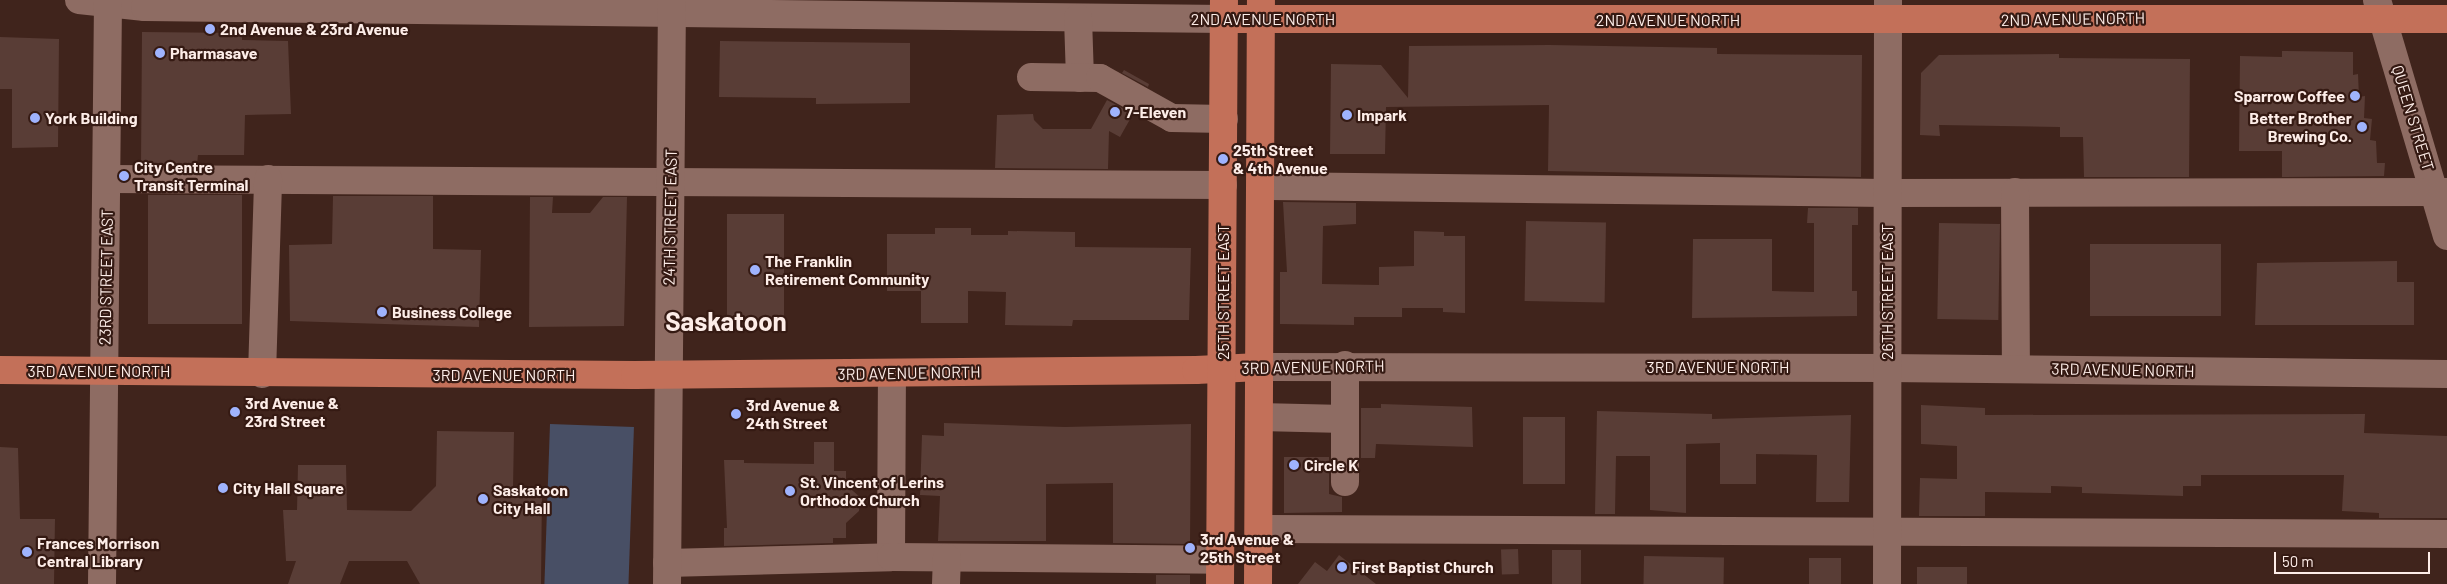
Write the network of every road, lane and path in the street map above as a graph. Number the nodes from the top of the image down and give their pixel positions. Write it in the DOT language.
graph roads {
  1 [pos="79,0"];
  2 [pos="108,2"];
  3 [pos="672,6"];
  4 [pos="1224,9"];
  5 [pos="1261,9"];
  6 [pos="1888,10"];
  7 [pos="2379,10"];
  8 [pos="1078,18"];
  9 [pos="2447,19"];
  10 [pos="1031,77"];
  11 [pos="1080,78"];
  12 [pos="1224,119"];
  13 [pos="268,179"];
  14 [pos="108,180"];
  15 [pos="670,180"];
  16 [pos="1223,185"];
  17 [pos="1261,186"];
  18 [pos="2015,192"];
  19 [pos="2441,192"];
  20 [pos="1887,193"];
  21 [pos="2447,236"];
  22 [pos="1345,365"];
  23 [pos="1260,367"];
  24 [pos="1887,368"];
  25 [pos="2016,369"];
  26 [pos="0,370"];
  27 [pos="1223,370"];
  28 [pos="104,371"];
  29 [pos="262,374"];
  30 [pos="892,374"];
  31 [pos="2447,374"];
  32 [pos="668,375"];
  33 [pos="1260,417"];
  34 [pos="1345,419"];
  35 [pos="1344,482"];
  36 [pos="1258,529"];
  37 [pos="1887,532"];
  38 [pos="2447,534"];
  39 [pos="891,557"];
  40 [pos="946,571"];
  41 [pos="1220,572"];
  42 [pos="667,573"];
  43 [pos="102,584"];
  44 [pos="1258,584"];
  45 [pos="1887,584"];
  1 -- 2 [label="street, 2ND AVENUE NORTH"];
  2 -- 3 [label="street, 2ND AVENUE NORTH"];
  2 -- 14 [label="street, 23RD STREET EAST"];
  3 -- 8 [label="street, 2ND AVENUE NORTH"];
  3 -- 15 [label="street, 24TH STREET EAST"];
  4 -- 5 [label="main road, 2ND AVENUE NORTH"];
  4 -- 8 [label="street, 2ND AVENUE NORTH"];
  4 -- 12 [label="main road, 25TH STREET EAST"];
  5 -- 6 [label="main road, 2ND AVENUE NORTH"];
  5 -- 17 [label="main road"];
  6 -- 7 [label="main road, 2ND AVENUE NORTH"];
  6 -- 20 [label="street, 26TH STREET EAST"];
  7 -- 9 [label="main road, 2ND AVENUE NORTH"];
  7 -- 19 [label="street, QUEEN STREET"];
  8 -- 11 [label="street"];
  10 -- 11 [label="street"];
  11 -- 12 [label="street"];
  12 -- 16 [label="main road, 25TH STREET EAST"];
  13 -- 14 [label="street"];
  13 -- 15 [label="street"];
  13 -- 29 [label="street"];
  14 -- 28 [label="street, 23RD STREET EAST"];
  15 -- 16 [label="street"];
  15 -- 32 [label="street, 24TH STREET EAST"];
  16 -- 27 [label="main road, 25TH STREET EAST"];
  17 -- 20 [label="street"];
  17 -- 23 [label="main road"];
  18 -- 19 [label="street"];
  18 -- 20 [label="street"];
  18 -- 25 [label="street"];
  19 -- 21 [label="street, QUEEN STREET"];
  20 -- 24 [label="street, 26TH STREET EAST"];
  22 -- 23 [label="street, 3RD AVENUE NORTH"];
  22 -- 24 [label="street, 3RD AVENUE NORTH"];
  22 -- 34 [label="street"];
  23 -- 27 [label="main road, 3RD AVENUE NORTH"];
  23 -- 33 [label="main road"];
  24 -- 25 [label="street, 3RD AVENUE NORTH"];
  24 -- 37 [label="street, 26TH STREET EAST"];
  25 -- 31 [label="street, 3RD AVENUE NORTH"];
  26 -- 28 [label="main road, 3RD AVENUE NORTH"];
  27 -- 30 [label="main road, 3RD AVENUE NORTH"];
  27 -- 41 [label="main road, 25TH STREET EAST"];
  28 -- 29 [label="main road, 3RD AVENUE NORTH"];
  28 -- 43 [label="street, 23RD STREET EAST"];
  29 -- 32 [label="main road, 3RD AVENUE NORTH"];
  30 -- 32 [label="main road, 3RD AVENUE NORTH"];
  30 -- 39 [label="street"];
  32 -- 42 [label="street, 24TH STREET EAST"];
  33 -- 34 [label="street"];
  33 -- 36 [label="main road"];
  34 -- 35 [label="street"];
  36 -- 37 [label="street"];
  36 -- 44 [label="main road"];
  37 -- 38 [label="street"];
  37 -- 45 [label="street, 26TH STREET EAST"];
  39 -- 40 [label="street"];
  39 -- 42 [label="street"];
  40 -- 41 [label="street"];
}
